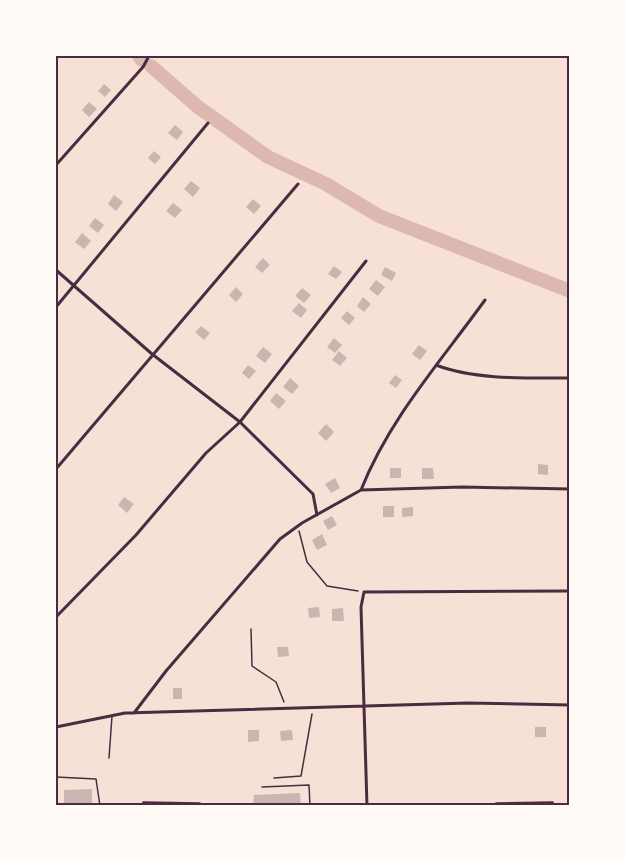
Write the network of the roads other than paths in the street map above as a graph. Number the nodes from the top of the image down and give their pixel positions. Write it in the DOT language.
graph roads {
  1 [pos="149,56"];
  2 [pos="208,123"];
  3 [pos="56,165"];
  4 [pos="298,184"];
  5 [pos="366,261"];
  6 [pos="56,270"];
  7 [pos="74,286"];
  8 [pos="485,300"];
  9 [pos="56,307"];
  10 [pos="152,354"];
  11 [pos="436,366"];
  12 [pos="570,378"];
  13 [pos="240,422"];
  14 [pos="56,469"];
  15 [pos="570,489"];
  16 [pos="361,490"];
  17 [pos="317,515"];
  18 [pos="570,591"];
  19 [pos="56,617"];
  20 [pos="570,705"];
  21 [pos="364,706"];
  22 [pos="134,713"];
  23 [pos="112,716"];
  24 [pos="56,727"];
  25 [pos="109,758"];
  26 [pos="56,777"];
  27 [pos="262,787"];
  28 [pos="100,806"];
  29 [pos="143,806"];
  30 [pos="200,806"];
  31 [pos="310,806"];
  32 [pos="367,806"];
  33 [pos="496,806"];
  34 [pos="553,806"];
  1 -- 3 [label="street"];
  2 -- 7 [label="street"];
  4 -- 10 [label="street"];
  5 -- 13 [label="street"];
  6 -- 7 [label="street"];
  7 -- 9 [label="street"];
  7 -- 10 [label="street"];
  8 -- 11 [label="street"];
  10 -- 13 [label="street"];
  10 -- 14 [label="street"];
  11 -- 12 [label="street"];
  11 -- 16 [label="street"];
  13 -- 17 [label="street"];
  13 -- 19 [label="street"];
  15 -- 16 [label="street"];
  16 -- 17 [label="street"];
  17 -- 22 [label="street"];
  18 -- 21 [label="street"];
  20 -- 21 [label="street"];
  21 -- 22 [label="street"];
  21 -- 32 [label="street"];
  22 -- 23 [label="street"];
  23 -- 24 [label="street"];
  23 -- 25 [label="lane"];
  26 -- 28 [label="lane"];
  27 -- 31 [label="lane"];
  29 -- 30 [label="lane"];
  33 -- 34 [label="lane"];
}
